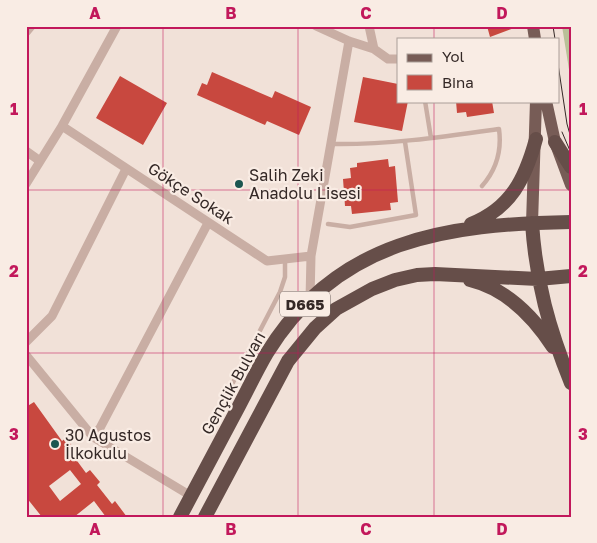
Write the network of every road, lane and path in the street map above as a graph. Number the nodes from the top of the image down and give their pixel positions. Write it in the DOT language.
graph roads {
  1 [pos="31,26"];
  2 [pos="117,26"];
  3 [pos="316,26"];
  4 [pos="369,26"];
  5 [pos="26,32"];
  6 [pos="348,41"];
  7 [pos="374,49"];
  8 [pos="397,59"];
  9 [pos="425,102"];
  10 [pos="536,102"];
  11 [pos="546,102"];
  12 [pos="62,126"];
  13 [pos="431,138"];
  14 [pos="536,140"];
  15 [pos="405,142"];
  16 [pos="555,142"];
  17 [pos="331,144"];
  18 [pos="26,151"];
  19 [pos="40,161"];
  20 [pos="571,167"];
  21 [pos="126,169"];
  22 [pos="26,184"];
  23 [pos="571,185"];
  24 [pos="482,186"];
  25 [pos="208,222"];
  26 [pos="571,222"];
  27 [pos="532,223"];
  28 [pos="328,224"];
  29 [pos="454,231"];
  30 [pos="311,256"];
  31 [pos="285,259"];
  32 [pos="435,274"];
  33 [pos="571,276"];
  34 [pos="538,278"];
  35 [pos="310,299"];
  36 [pos="26,342"];
  37 [pos="26,355"];
  38 [pos="563,363"];
  39 [pos="571,383"];
  40 [pos="227,394"];
  41 [pos="93,437"];
  42 [pos="191,496"];
  43 [pos="180,517"];
  44 [pos="205,517"];
  1 -- 5 [label="street"];
  2 -- 12 [label="street"];
  3 -- 6 [label="street"];
  4 -- 7 [label="street"];
  6 -- 7 [label="street"];
  6 -- 17 [label="street"];
  7 -- 8 [label="street"];
  9 -- 13 [label="lane"];
  10 -- 14 [label="main road"];
  11 -- 16 [label="main road"];
  12 -- 19 [label="street"];
  12 -- 21 [label="street, Gökçe Sokak"];
  13 -- 15 [label="lane"];
  13 -- 24 [label="lane"];
  14 -- 27 [label="main road"];
  14 -- 29 [label="highway"];
  15 -- 17 [label="lane"];
  15 -- 28 [label="lane"];
  16 -- 20 [label="highway"];
  16 -- 23 [label="main road"];
  17 -- 30 [label="street"];
  18 -- 19 [label="street"];
  19 -- 22 [label="street"];
  21 -- 25 [label="street, Gökçe Sokak"];
  21 -- 36 [label="street"];
  25 -- 31 [label="street, Gökçe Sokak"];
  25 -- 41 [label="street"];
  26 -- 27 [label="highway, D665"];
  27 -- 29 [label="highway, Gençlik Bulvarı / D665"];
  27 -- 34 [label="highway"];
  29 -- 35 [label="highway, Gençlik Bulvarı / D665"];
  30 -- 31 [label="street, Gökçe Sokak"];
  30 -- 35 [label="street"];
  31 -- 40 [label="lane"];
  32 -- 34 [label="highway"];
  32 -- 38 [label="highway"];
  32 -- 44 [label="highway, D665"];
  33 -- 34 [label="highway"];
  34 -- 38 [label="highway"];
  35 -- 42 [label="highway, Gençlik Bulvarı / D665"];
  37 -- 41 [label="street"];
  38 -- 39 [label="highway"];
  41 -- 42 [label="street"];
  42 -- 43 [label="highway, Gençlik Bulvarı / D665"];
}
